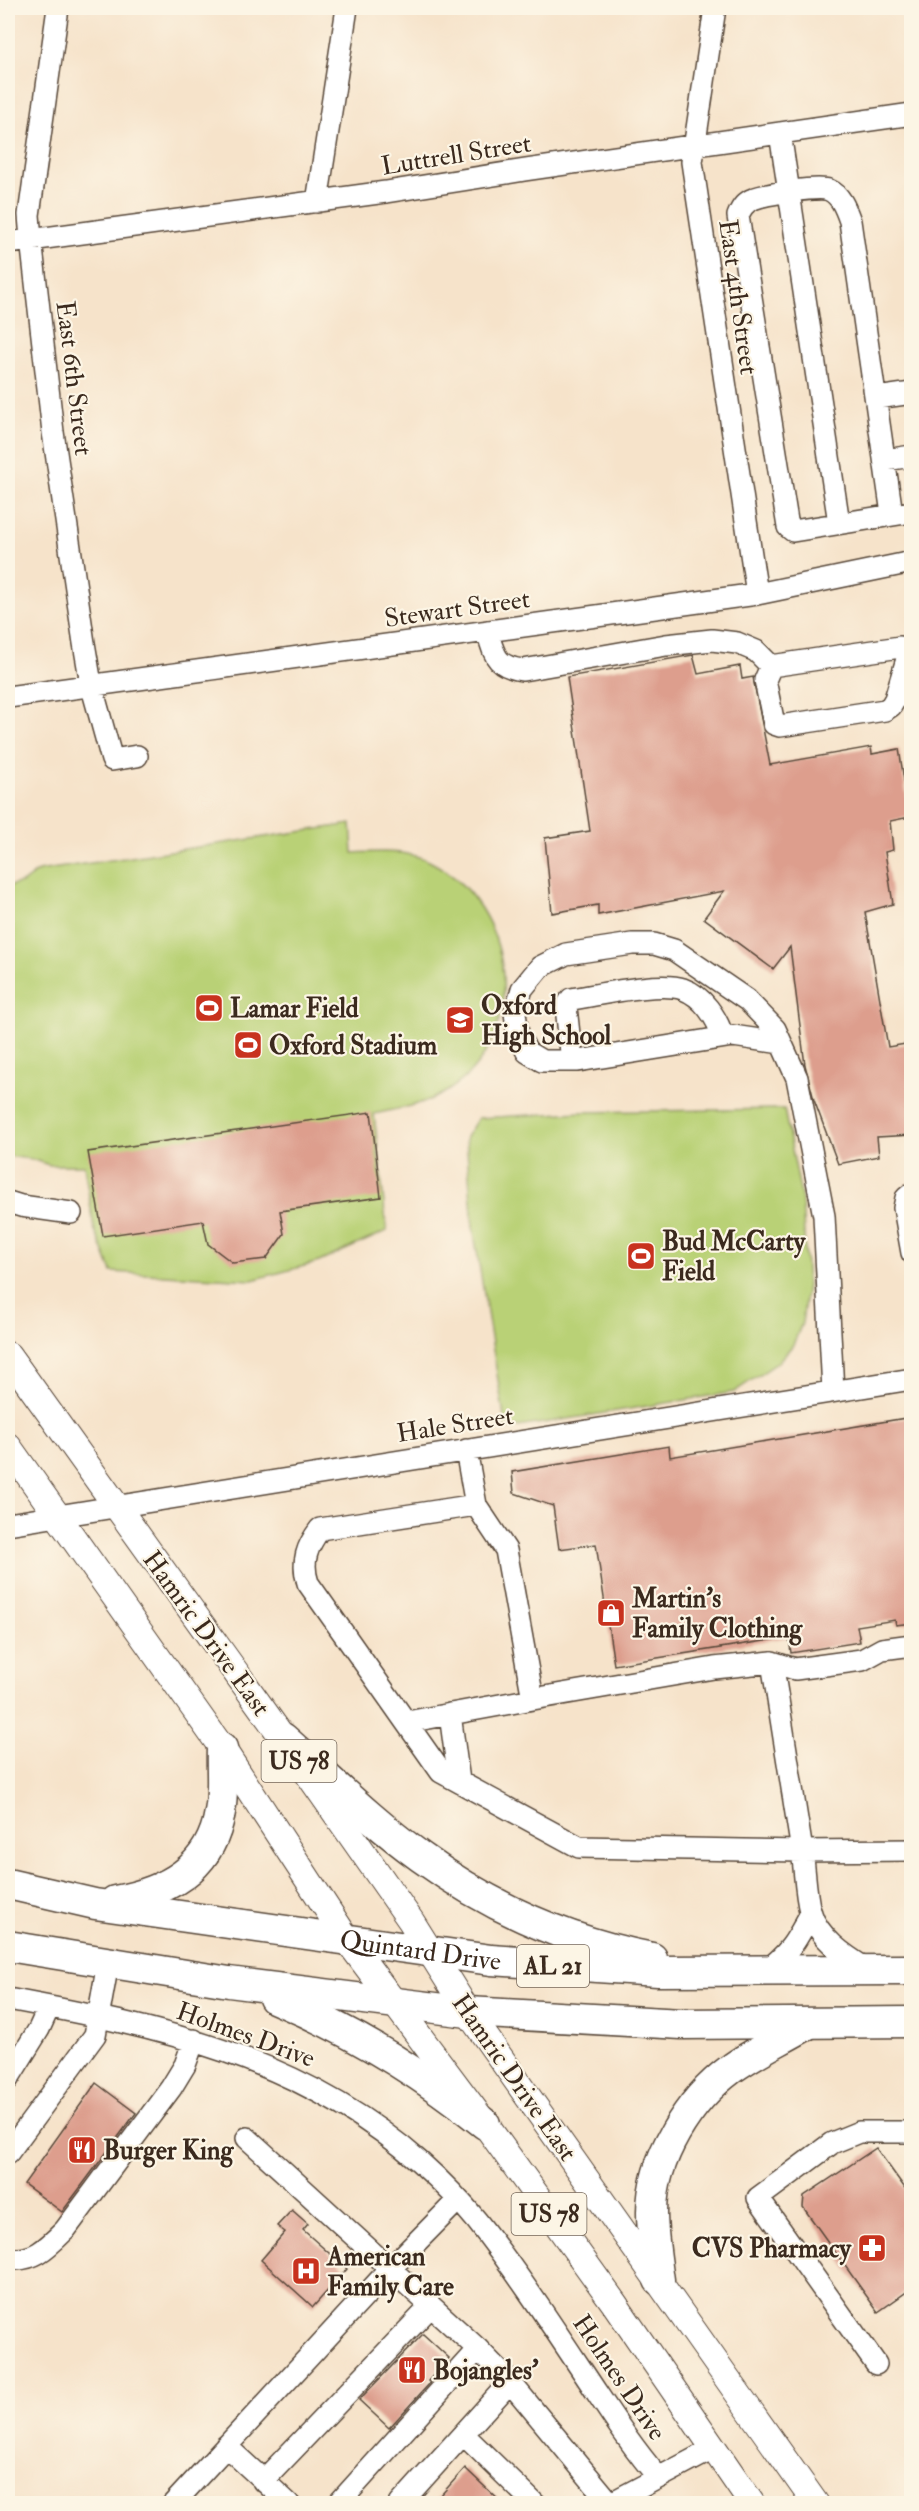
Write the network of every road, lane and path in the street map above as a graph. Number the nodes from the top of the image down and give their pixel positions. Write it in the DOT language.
graph roads {
  1 [pos="58,8"];
  2 [pos="347,8"];
  3 [pos="715,8"];
  4 [pos="912,114"];
  5 [pos="780,133"];
  6 [pos="694,145"];
  7 [pos="789,192"];
  8 [pos="317,202"];
  9 [pos="31,239"];
  10 [pos="8,243"];
  11 [pos="912,393"];
  12 [pos="877,398"];
  13 [pos="912,456"];
  14 [pos="885,460"];
  15 [pos="902,513"];
  16 [pos="839,523"];
  17 [pos="912,562"];
  18 [pos="757,594"];
  19 [pos="487,631"];
  20 [pos="911,648"];
  21 [pos="771,666"];
  22 [pos="91,684"];
  23 [pos="8,697"];
  24 [pos="137,756"];
  25 [pos="723,1037"];
  26 [pos="781,1043"];
  27 [pos="572,1061"];
  28 [pos="912,1193"];
  29 [pos="8,1202"];
  30 [pos="71,1213"];
  31 [pos="912,1253"];
  32 [pos="8,1355"];
  33 [pos="912,1379"];
  34 [pos="833,1391"];
  35 [pos="8,1446"];
  36 [pos="466,1450"];
  37 [pos="476,1505"];
  38 [pos="116,1506"];
  39 [pos="58,1515"];
  40 [pos="8,1524"];
  41 [pos="912,1645"];
  42 [pos="772,1662"];
  43 [pos="533,1699"];
  44 [pos="450,1714"];
  45 [pos="407,1722"];
  46 [pos="283,1738"];
  47 [pos="222,1748"];
  48 [pos="459,1781"];
  49 [pos="912,1850"];
  50 [pos="802,1851"];
  51 [pos="8,1884"];
  52 [pos="95,1904"];
  53 [pos="810,1913"];
  54 [pos="348,1941"];
  55 [pos="8,1946"];
  56 [pos="430,1953"];
  57 [pos="108,1963"];
  58 [pos="912,1970"];
  59 [pos="870,1971"];
  60 [pos="762,1972"];
  61 [pos="229,1982"];
  62 [pos="8,1999"];
  63 [pos="395,2002"];
  64 [pos="49,2007"];
  65 [pos="468,2012"];
  66 [pos="98,2016"];
  67 [pos="912,2022"];
  68 [pos="809,2024"];
  69 [pos="194,2040"];
  70 [pos="8,2079"];
  71 [pos="485,2124"];
  72 [pos="909,2136"];
  73 [pos="248,2138"];
  74 [pos="8,2153"];
  75 [pos="458,2200"];
  76 [pos="8,2258"];
  77 [pos="390,2269"];
  78 [pos="659,2280"];
  79 [pos="431,2306"];
  80 [pos="478,2349"];
  81 [pos="876,2364"];
  82 [pos="510,2382"];
  83 [pos="463,2434"];
  84 [pos="226,2446"];
  85 [pos="713,2449"];
  86 [pos="658,2477"];
  87 [pos="263,2481"];
  88 [pos="184,2500"];
  89 [pos="610,2503"];
  90 [pos="289,2504"];
  91 [pos="338,2504"];
  92 [pos="400,2504"];
  93 [pos="536,2504"];
  94 [pos="752,2504"];
  95 [pos="816,2504"];
  1 -- 9 [label="street, East 6th Street"];
  2 -- 8 [label="street"];
  3 -- 6 [label="street, East 4th Street"];
  4 -- 5 [label="street, Luttrell Street"];
  5 -- 6 [label="street, Luttrell Street"];
  5 -- 7 [label="street"];
  6 -- 8 [label="street, Luttrell Street"];
  6 -- 18 [label="street, East 4th Street"];
  7 -- 12 [label="street"];
  7 -- 16 [label="street"];
  7 -- 16 [label="street"];
  8 -- 9 [label="street, Luttrell Street"];
  9 -- 10 [label="street, Luttrell Street"];
  9 -- 22 [label="street, East 6th Street"];
  11 -- 12 [label="street"];
  12 -- 14 [label="street"];
  13 -- 14 [label="street"];
  14 -- 15 [label="street"];
  15 -- 16 [label="street"];
  17 -- 18 [label="street, Stewart Street"];
  18 -- 19 [label="street, Stewart Street"];
  19 -- 21 [label="street"];
  19 -- 22 [label="street, Stewart Street"];
  20 -- 21 [label="street"];
  20 -- 21 [label="street"];
  22 -- 23 [label="street, Stewart Street"];
  22 -- 24 [label="street, East 6th Street"];
  25 -- 26 [label="street"];
  25 -- 27 [label="street"];
  25 -- 27 [label="street"];
  26 -- 27 [label="street"];
  26 -- 34 [label="street"];
  28 -- 31 [label="street"];
  29 -- 30 [label="street"];
  32 -- 38 [label="main road, Hamric Drive East / US 78"];
  33 -- 34 [label="street, Hale Street"];
  34 -- 36 [label="street, Hale Street"];
  35 -- 39 [label="main road, Hamric Drive East / US 78"];
  36 -- 37 [label="street"];
  36 -- 38 [label="street, Hale Street"];
  37 -- 43 [label="street"];
  37 -- 45 [label="street"];
  38 -- 39 [label="street, Hale Street"];
  38 -- 46 [label="main road, Hamric Drive East / US 78"];
  39 -- 40 [label="street, Hale Street"];
  39 -- 47 [label="main road, Hamric Drive East / US 78"];
  41 -- 42 [label="street"];
  42 -- 43 [label="street"];
  42 -- 50 [label="street"];
  43 -- 44 [label="street"];
  44 -- 45 [label="street"];
  44 -- 48 [label="street"];
  45 -- 48 [label="street"];
  46 -- 56 [label="main road, Hamric Drive East / US 78"];
  46 -- 60 [label="highway"];
  47 -- 52 [label="highway"];
  47 -- 54 [label="main road, Hamric Drive East / US 78"];
  48 -- 50 [label="street"];
  49 -- 50 [label="street"];
  50 -- 53 [label="street"];
  51 -- 52 [label="highway, Quintard Drive / AL 21"];
  52 -- 54 [label="highway, Quintard Drive / AL 21"];
  53 -- 59 [label="street"];
  53 -- 60 [label="street"];
  54 -- 56 [label="highway, Quintard Drive / AL 21"];
  54 -- 63 [label="main road, Hamric Drive East / US 78"];
  55 -- 57 [label="highway, AL 21"];
  56 -- 60 [label="highway, Quintard Drive / AL 21"];
  56 -- 65 [label="main road, Hamric Drive East / US 78"];
  57 -- 61 [label="highway, AL 21"];
  57 -- 66 [label="street"];
  58 -- 59 [label="highway, Quintard Drive / AL 21"];
  59 -- 60 [label="highway, Quintard Drive / AL 21"];
  61 -- 63 [label="highway, AL 21"];
  61 -- 71 [label="highway"];
  62 -- 64 [label="street, Holmes Drive"];
  63 -- 65 [label="highway, AL 21"];
  63 -- 71 [label="main road, Hamric Drive East / US 78"];
  64 -- 66 [label="street, Holmes Drive"];
  64 -- 70 [label="street"];
  65 -- 68 [label="highway, AL 21"];
  65 -- 78 [label="main road, Hamric Drive East / US 78"];
  66 -- 69 [label="street, Holmes Drive"];
  66 -- 74 [label="street"];
  67 -- 68 [label="highway, AL 21"];
  68 -- 78 [label="highway"];
  69 -- 75 [label="street, Holmes Drive"];
  69 -- 76 [label="street"];
  71 -- 85 [label="main road, Hamric Drive East / US 78"];
  72 -- 81 [label="street"];
  73 -- 77 [label="street"];
  75 -- 77 [label="street"];
  75 -- 86 [label="street, Holmes Drive"];
  77 -- 79 [label="street"];
  77 -- 84 [label="street"];
  78 -- 95 [label="main road, Hamric Drive East / US 78"];
  79 -- 80 [label="street"];
  79 -- 87 [label="street"];
  80 -- 82 [label="street"];
  80 -- 91 [label="street"];
  82 -- 83 [label="street"];
  82 -- 89 [label="street"];
  83 -- 92 [label="street"];
  83 -- 93 [label="street"];
  84 -- 87 [label="street"];
  84 -- 88 [label="street"];
  85 -- 86 [label="street, Holmes Drive"];
  85 -- 94 [label="main road, Hamric Drive East / US 78"];
  86 -- 89 [label="street"];
  87 -- 90 [label="street"];
}
